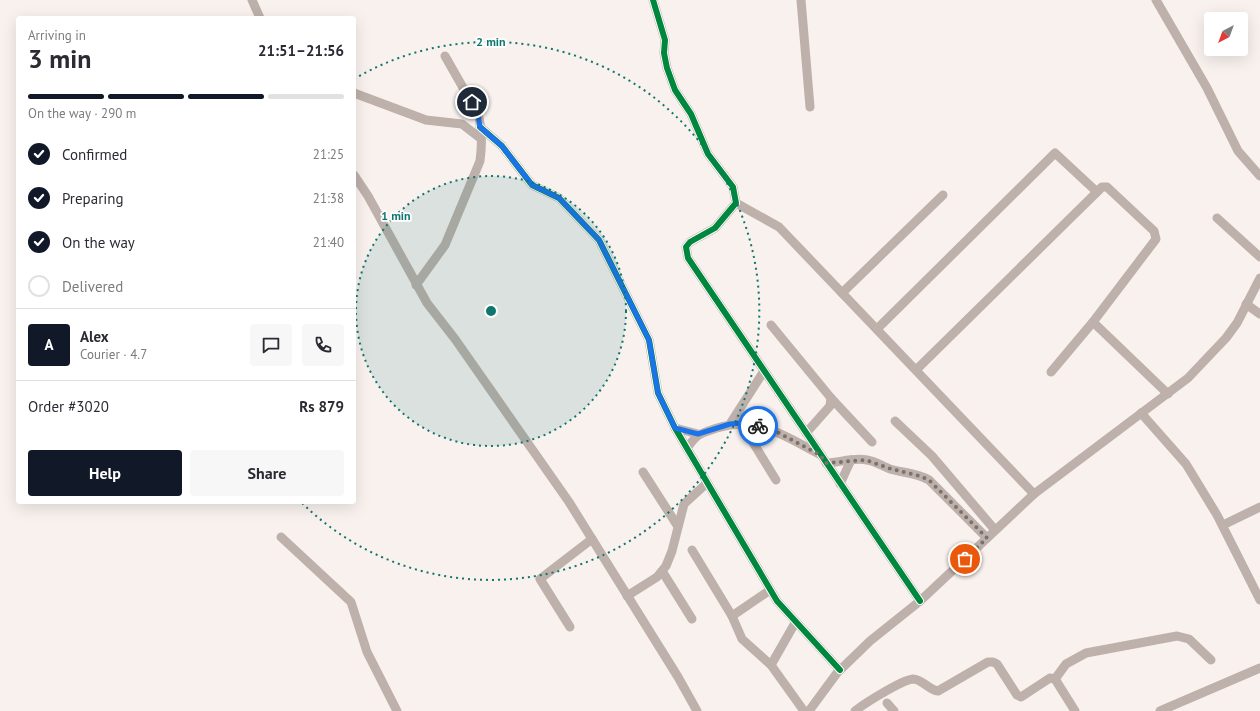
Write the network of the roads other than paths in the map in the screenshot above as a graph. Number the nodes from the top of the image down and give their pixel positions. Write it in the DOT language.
graph roads {
  1 [pos="252,0"];
  2 [pos="653,0"];
  3 [pos="800,0"];
  4 [pos="1156,0"];
  5 [pos="259,16"];
  6 [pos="445,56"];
  7 [pos="356,94"];
  8 [pos="810,107"];
  9 [pos="480,127"];
  10 [pos="480,138"];
  11 [pos="1260,176"];
  12 [pos="356,178"];
  13 [pos="1096,192"];
  14 [pos="942,195"];
  15 [pos="736,203"];
  16 [pos="1217,218"];
  17 [pos="1260,256"];
  18 [pos="1260,278"];
  19 [pos="416,285"];
  20 [pos="842,293"];
  21 [pos="1246,304"];
  22 [pos="1260,314"];
  23 [pos="1093,322"];
  24 [pos="771,325"];
  25 [pos="877,329"];
  26 [pos="916,370"];
  27 [pos="764,371"];
  28 [pos="1051,372"];
  29 [pos="1168,394"];
  30 [pos="831,398"];
  31 [pos="1141,414"];
  32 [pos="895,421"];
  33 [pos="741,423"];
  34 [pos="730,424"];
  35 [pos="675,428"];
  36 [pos="806,433"];
  37 [pos="698,434"];
  38 [pos="872,442"];
  39 [pos="687,448"];
  40 [pos="820,455"];
  41 [pos="851,460"];
  42 [pos="826,463"];
  43 [pos="643,472"];
  44 [pos="776,480"];
  45 [pos="707,483"];
  46 [pos="840,484"];
  47 [pos="1034,494"];
  48 [pos="1260,507"];
  49 [pos="1223,525"];
  50 [pos="677,526"];
  51 [pos="995,530"];
  52 [pos="281,537"];
  53 [pos="987,538"];
  54 [pos="592,539"];
  55 [pos="692,550"];
  56 [pos="662,571"];
  57 [pos="770,590"];
  58 [pos="627,596"];
  59 [pos="1260,600"];
  60 [pos="920,601"];
  61 [pos="732,616"];
  62 [pos="692,619"];
  63 [pos="795,623"];
  64 [pos="570,627"];
  65 [pos="1210,660"];
  66 [pos="771,664"];
  67 [pos="1260,668"];
  68 [pos="840,670"];
  69 [pos="1055,679"];
  70 [pos="888,703"];
  71 [pos="397,711"];
  72 [pos="697,711"];
  73 [pos="804,711"];
  74 [pos="809,711"];
  75 [pos="855,711"];
  76 [pos="894,711"];
  77 [pos="1076,711"];
  78 [pos="1160,711"];
  1 -- 5 [label="street"];
  2 -- 15 [label="street"];
  3 -- 8 [label="street"];
  4 -- 11 [label="street"];
  6 -- 9 [label="street"];
  7 -- 10 [label="street"];
  9 -- 10 [label="street"];
  9 -- 35 [label="street"];
  10 -- 19 [label="street"];
  12 -- 19 [label="street"];
  13 -- 23 [label="street"];
  13 -- 25 [label="street"];
  13 -- 26 [label="street"];
  14 -- 20 [label="street"];
  15 -- 20 [label="street"];
  15 -- 27 [label="street"];
  16 -- 17 [label="street"];
  18 -- 21 [label="street"];
  19 -- 54 [label="street"];
  20 -- 25 [label="street"];
  21 -- 22 [label="street"];
  21 -- 29 [label="street"];
  23 -- 28 [label="street"];
  23 -- 29 [label="street"];
  24 -- 30 [label="street"];
  25 -- 26 [label="street"];
  26 -- 47 [label="street"];
  27 -- 34 [label="street"];
  27 -- 36 [label="street"];
  29 -- 31 [label="street"];
  30 -- 36 [label="street"];
  30 -- 38 [label="street"];
  31 -- 47 [label="street"];
  31 -- 49 [label="street"];
  32 -- 51 [label="street"];
  33 -- 34 [label="street"];
  33 -- 40 [label="street"];
  33 -- 44 [label="street"];
  34 -- 37 [label="street"];
  35 -- 37 [label="street"];
  35 -- 39 [label="street"];
  36 -- 40 [label="street"];
  37 -- 39 [label="street"];
  39 -- 45 [label="street"];
  40 -- 42 [label="street"];
  41 -- 42 [label="street"];
  41 -- 46 [label="street"];
  41 -- 53 [label="street"];
  42 -- 46 [label="street"];
  43 -- 50 [label="street"];
  45 -- 50 [label="street"];
  45 -- 57 [label="street"];
  46 -- 60 [label="street"];
  47 -- 51 [label="street"];
  48 -- 49 [label="street"];
  49 -- 59 [label="street"];
  50 -- 56 [label="street"];
  51 -- 53 [label="street"];
  52 -- 71 [label="street"];
  53 -- 60 [label="street"];
  54 -- 58 [label="street"];
  54 -- 64 [label="street"];
  55 -- 61 [label="street"];
  56 -- 58 [label="street"];
  56 -- 62 [label="street"];
  57 -- 61 [label="street"];
  57 -- 63 [label="street"];
  58 -- 72 [label="street"];
  60 -- 68 [label="street"];
  61 -- 66 [label="street"];
  63 -- 66 [label="street"];
  63 -- 68 [label="street"];
  65 -- 69 [label="street"];
  66 -- 73 [label="street"];
  67 -- 78 [label="street"];
  68 -- 74 [label="street"];
  69 -- 75 [label="street"];
  69 -- 77 [label="street"];
  70 -- 76 [label="street"];
}
